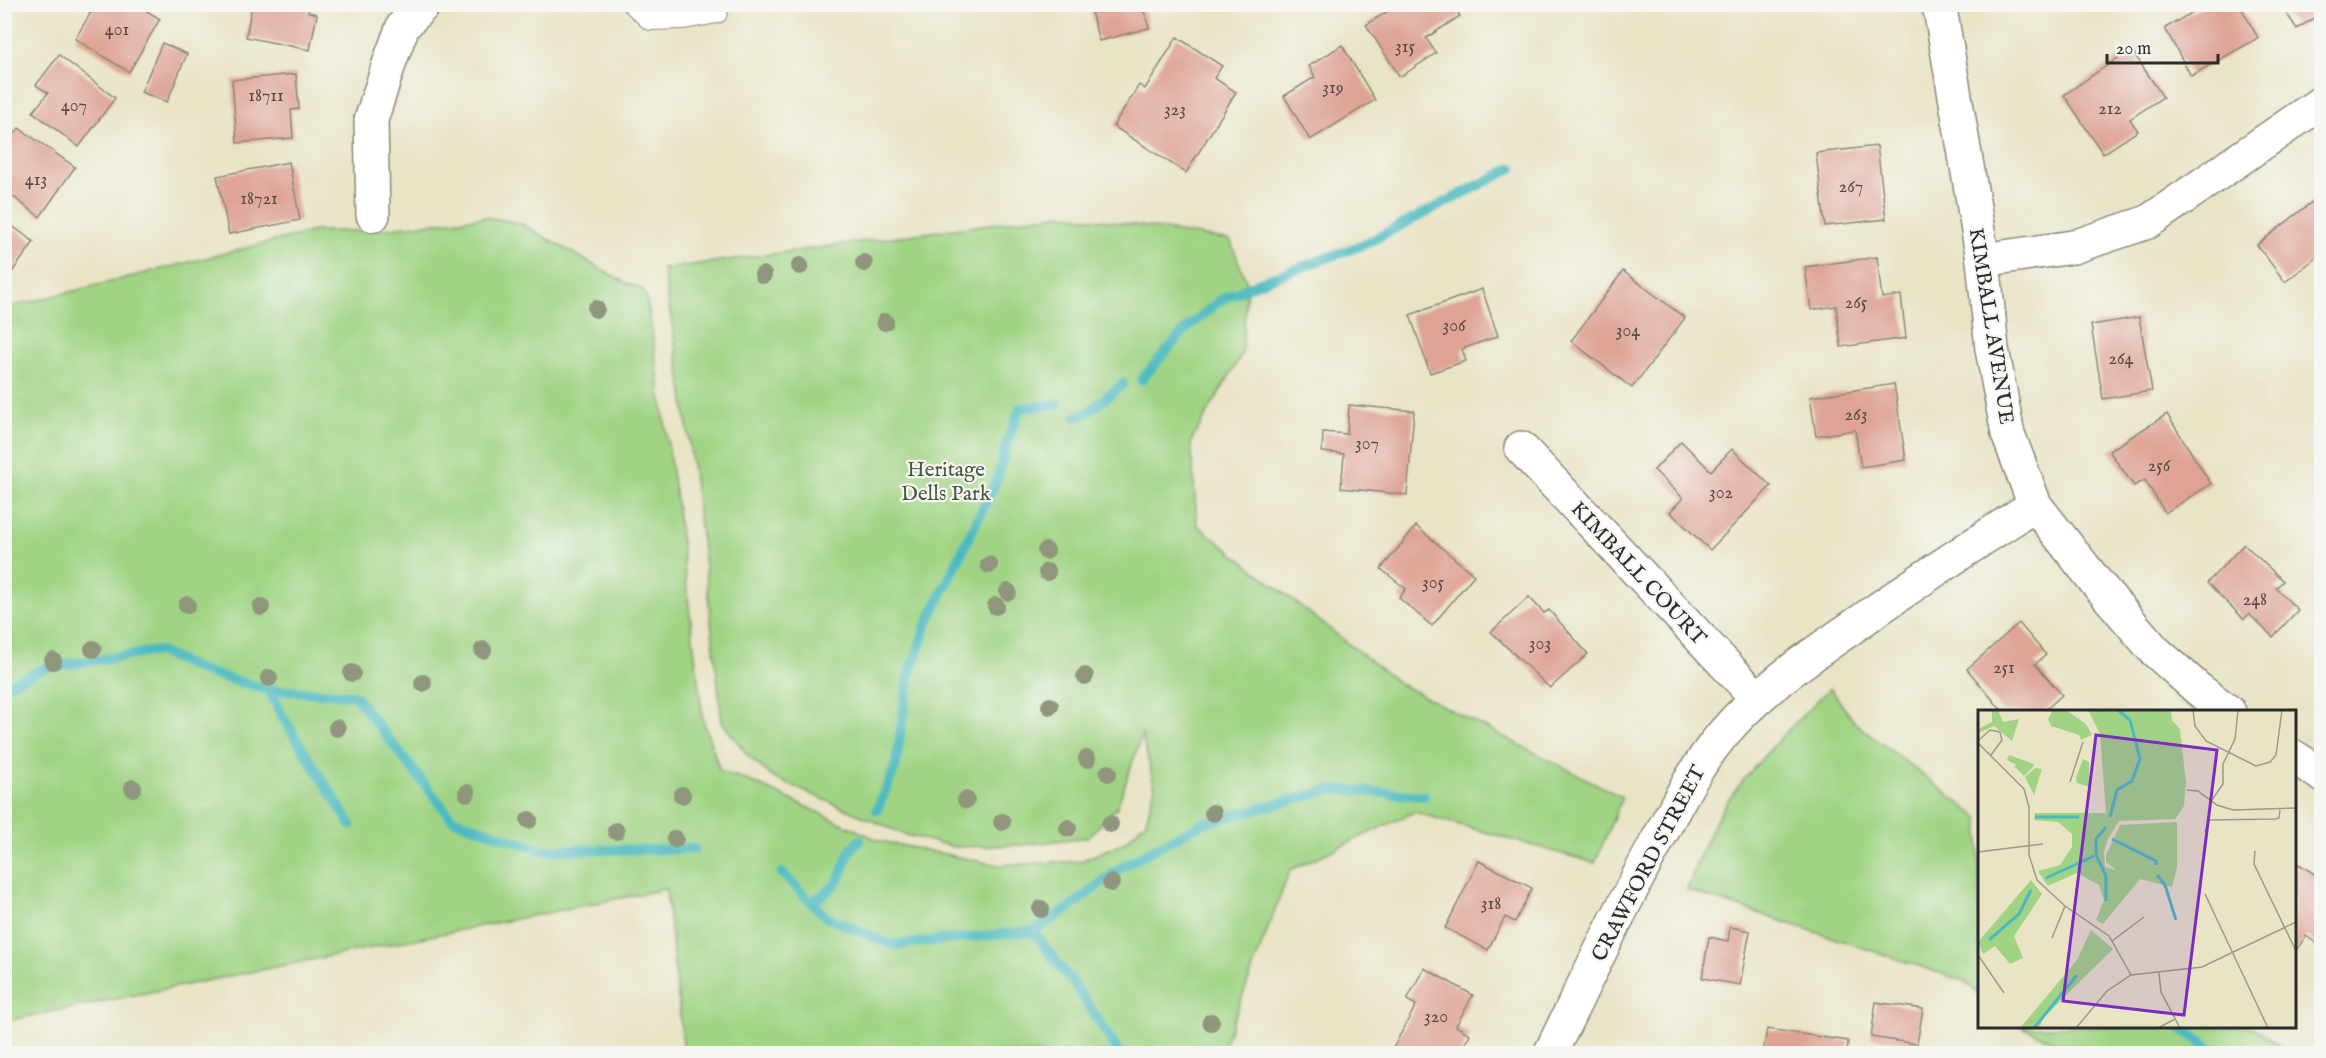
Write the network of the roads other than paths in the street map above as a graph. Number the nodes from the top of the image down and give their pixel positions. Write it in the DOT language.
graph roads {
  1 [pos="424,4"];
  2 [pos="633,4"];
  3 [pos="1938,4"];
  4 [pos="717,13"];
  5 [pos="2322,102"];
  6 [pos="373,214"];
  7 [pos="1983,260"];
  8 [pos="1521,448"];
  9 [pos="2035,505"];
  10 [pos="1757,698"];
  11 [pos="2228,710"];
  12 [pos="2296,758"];
  13 [pos="2322,775"];
  14 [pos="1550,1053"];
  1 -- 6 [label="street"];
  2 -- 4 [label="lane"];
  3 -- 7 [label="street, KIMBALL AVENUE"];
  5 -- 7 [label="street"];
  7 -- 9 [label="street, KIMBALL AVENUE"];
  8 -- 10 [label="street, KIMBALL COURT"];
  9 -- 10 [label="street, CRAWFORD STREET"];
  9 -- 11 [label="street, KIMBALL AVENUE"];
  10 -- 14 [label="street, CRAWFORD STREET"];
  12 -- 13 [label="street"];
}
